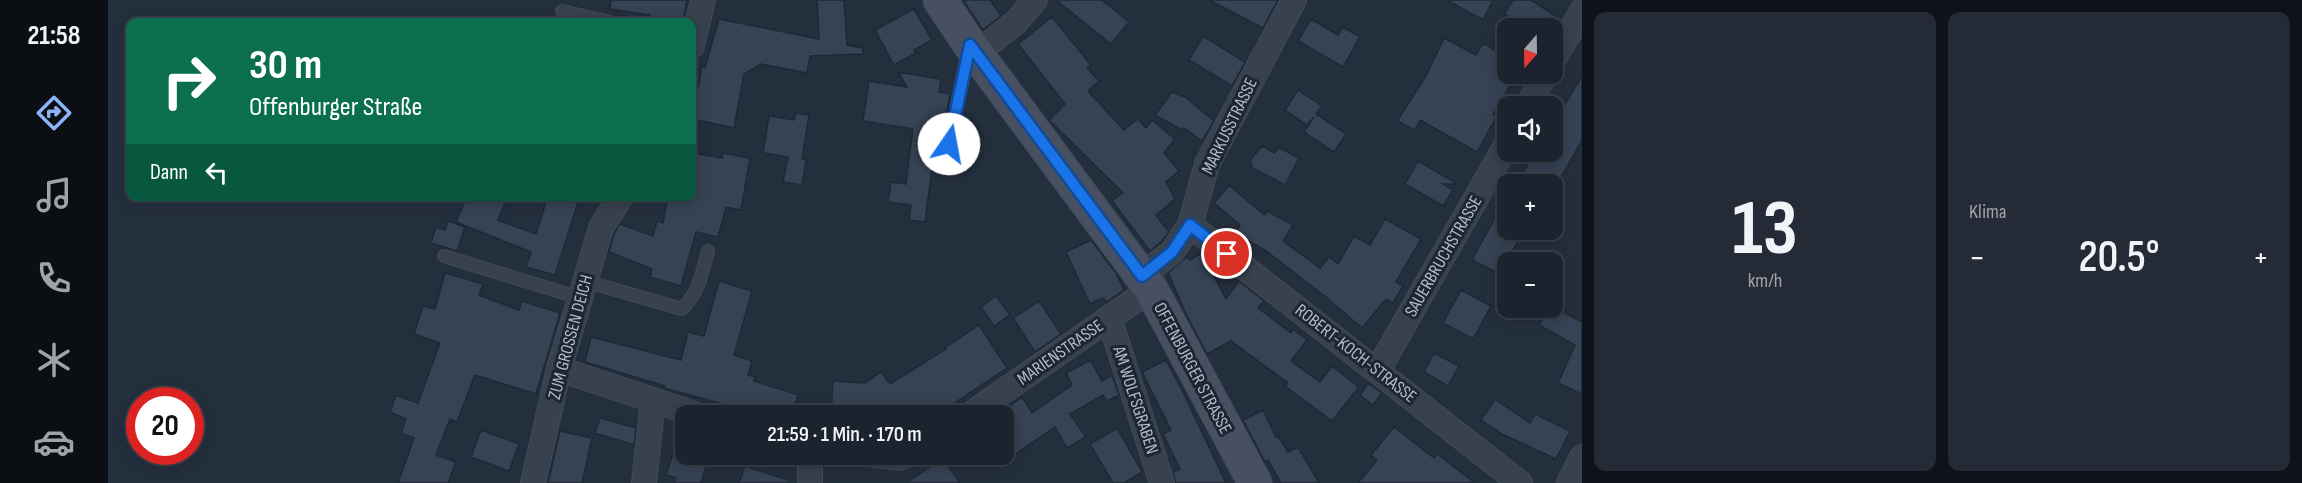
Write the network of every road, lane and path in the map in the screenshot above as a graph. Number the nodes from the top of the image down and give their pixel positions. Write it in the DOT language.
graph roads {
  1 [pos="703,0"];
  2 [pos="940,0"];
  3 [pos="1035,0"];
  4 [pos="1294,0"];
  5 [pos="562,11"];
  6 [pos="1582,11"];
  7 [pos="593,18"];
  8 [pos="696,27"];
  9 [pos="1563,44"];
  10 [pos="973,49"];
  11 [pos="949,144"];
  12 [pos="1497,161"];
  13 [pos="618,201"];
  14 [pos="1190,225"];
  15 [pos="708,251"];
  16 [pos="444,256"];
  17 [pos="1146,283"];
  18 [pos="582,289"];
  19 [pos="1109,318"];
  20 [pos="559,369"];
  21 [pos="1378,370"];
  22 [pos="653,401"];
  23 [pos="984,405"];
  24 [pos="675,408"];
  25 [pos="1582,457"];
  26 [pos="810,465"];
  27 [pos="533,483"];
  28 [pos="644,483"];
  29 [pos="810,483"];
  30 [pos="1162,483"];
  31 [pos="1255,483"];
  32 [pos="1520,483"];
  33 [pos="1569,483"];
  1 -- 8 [label="street"];
  2 -- 10 [label="street, OFFENBURGER STRASSE"];
  3 -- 10 [label="street"];
  4 -- 14 [label="street, MARKUSSTRASSE"];
  5 -- 7 [label="lane"];
  6 -- 9 [label="street"];
  10 -- 11 [label="lane"];
  10 -- 17 [label="street, OFFENBURGER STRASSE"];
  12 -- 21 [label="street, SAUERBRUCHSTRASSE"];
  13 -- 18 [label="street, ZUM GROSSEN DEICH"];
  14 -- 17 [label="street, MARKUSSTRASSE"];
  14 -- 21 [label="street, ROBERT-KOCH-STRASSE"];
  15 -- 18 [label="lane"];
  16 -- 18 [label="lane"];
  17 -- 19 [label="street, MARIENSTRASSE"];
  17 -- 31 [label="street, OFFENBURGER STRASSE"];
  18 -- 20 [label="street, ZUM GROSSEN DEICH"];
  19 -- 23 [label="street, MARIENSTRASSE"];
  19 -- 30 [label="street, AM WOLFSGRABEN"];
  20 -- 22 [label="street"];
  20 -- 27 [label="street, ZUM GROSSEN DEICH"];
  21 -- 32 [label="street, ROBERT-KOCH-STRASSE"];
  22 -- 24 [label="street"];
  22 -- 28 [label="street"];
  25 -- 33 [label="street"];
  26 -- 29 [label="street"];
}
